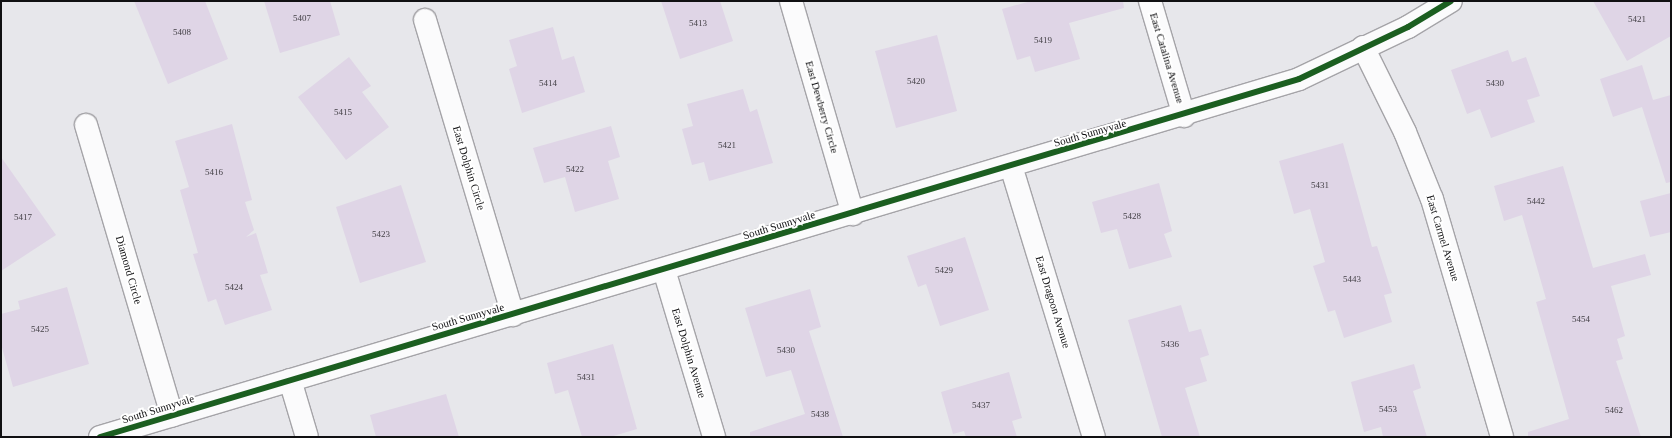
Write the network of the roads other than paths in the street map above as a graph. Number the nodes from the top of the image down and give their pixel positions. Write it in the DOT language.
graph roads {
  1 [pos="791,1"];
  2 [pos="1150,1"];
  3 [pos="1452,1"];
  4 [pos="425,20"];
  5 [pos="1363,47"];
  6 [pos="1184,116"];
  7 [pos="86,125"];
  8 [pos="1011,166"];
  9 [pos="853,214"];
  10 [pos="664,270"];
  11 [pos="513,315"];
  12 [pos="290,380"];
  13 [pos="172,416"];
  14 [pos="100,437"];
  15 [pos="307,437"];
  16 [pos="714,437"];
  17 [pos="1094,437"];
  18 [pos="1502,437"];
  1 -- 9 [label="street, East Dewberry Circle"];
  2 -- 6 [label="street, East Catalina Avenue"];
  3 -- 5 [label="street, South Sunnyvale"];
  4 -- 11 [label="street, East Dolphin Circle"];
  5 -- 6 [label="street, South Sunnyvale"];
  5 -- 18 [label="street, East Carmel Avenue"];
  6 -- 8 [label="street, South Sunnyvale"];
  7 -- 13 [label="street, Diamond Circle"];
  8 -- 9 [label="street, South Sunnyvale"];
  8 -- 17 [label="street, East Dragoon Avenue"];
  9 -- 10 [label="street, South Sunnyvale"];
  10 -- 11 [label="street, South Sunnyvale"];
  10 -- 16 [label="street, East Dolphin Avenue"];
  11 -- 12 [label="street, South Sunnyvale"];
  12 -- 13 [label="street, South Sunnyvale"];
  12 -- 15 [label="street"];
  13 -- 14 [label="street, South Sunnyvale"];
}
